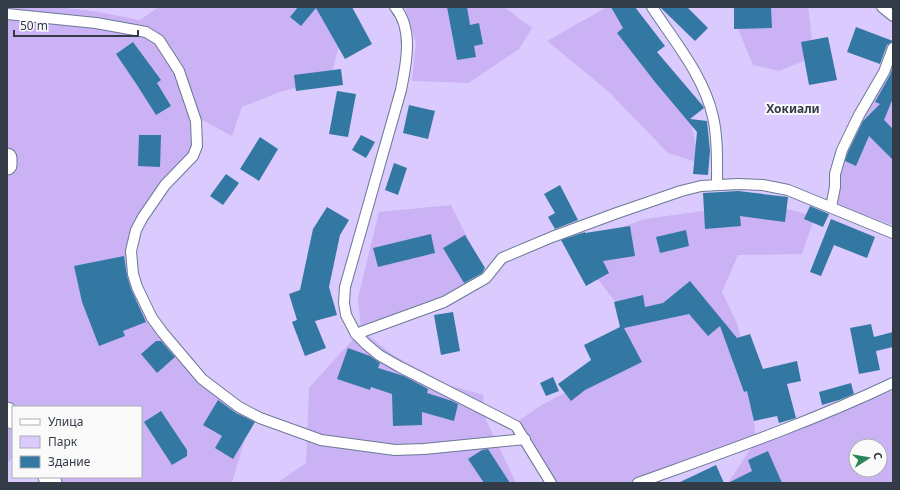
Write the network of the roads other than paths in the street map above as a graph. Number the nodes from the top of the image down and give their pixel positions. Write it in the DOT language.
graph roads {
  1 [pos="395,7"];
  2 [pos="652,7"];
  3 [pos="882,7"];
  4 [pos="7,14"];
  5 [pos="893,16"];
  6 [pos="893,48"];
  7 [pos="7,158"];
  8 [pos="7,165"];
  9 [pos="717,184"];
  10 [pos="831,207"];
  11 [pos="893,233"];
  12 [pos="356,334"];
  13 [pos="893,383"];
  14 [pos="525,439"];
  15 [pos="551,483"];
  16 [pos="638,483"];
  1 -- 12 [label="lane"];
  2 -- 9 [label="lane"];
  3 -- 5 [label="lane"];
  4 -- 14 [label="lane"];
  6 -- 10 [label="lane"];
  7 -- 8 [label="street"];
  9 -- 10 [label="lane"];
  9 -- 12 [label="lane"];
  10 -- 11 [label="lane"];
  12 -- 14 [label="lane"];
  13 -- 16 [label="lane"];
  14 -- 15 [label="lane"];
}
